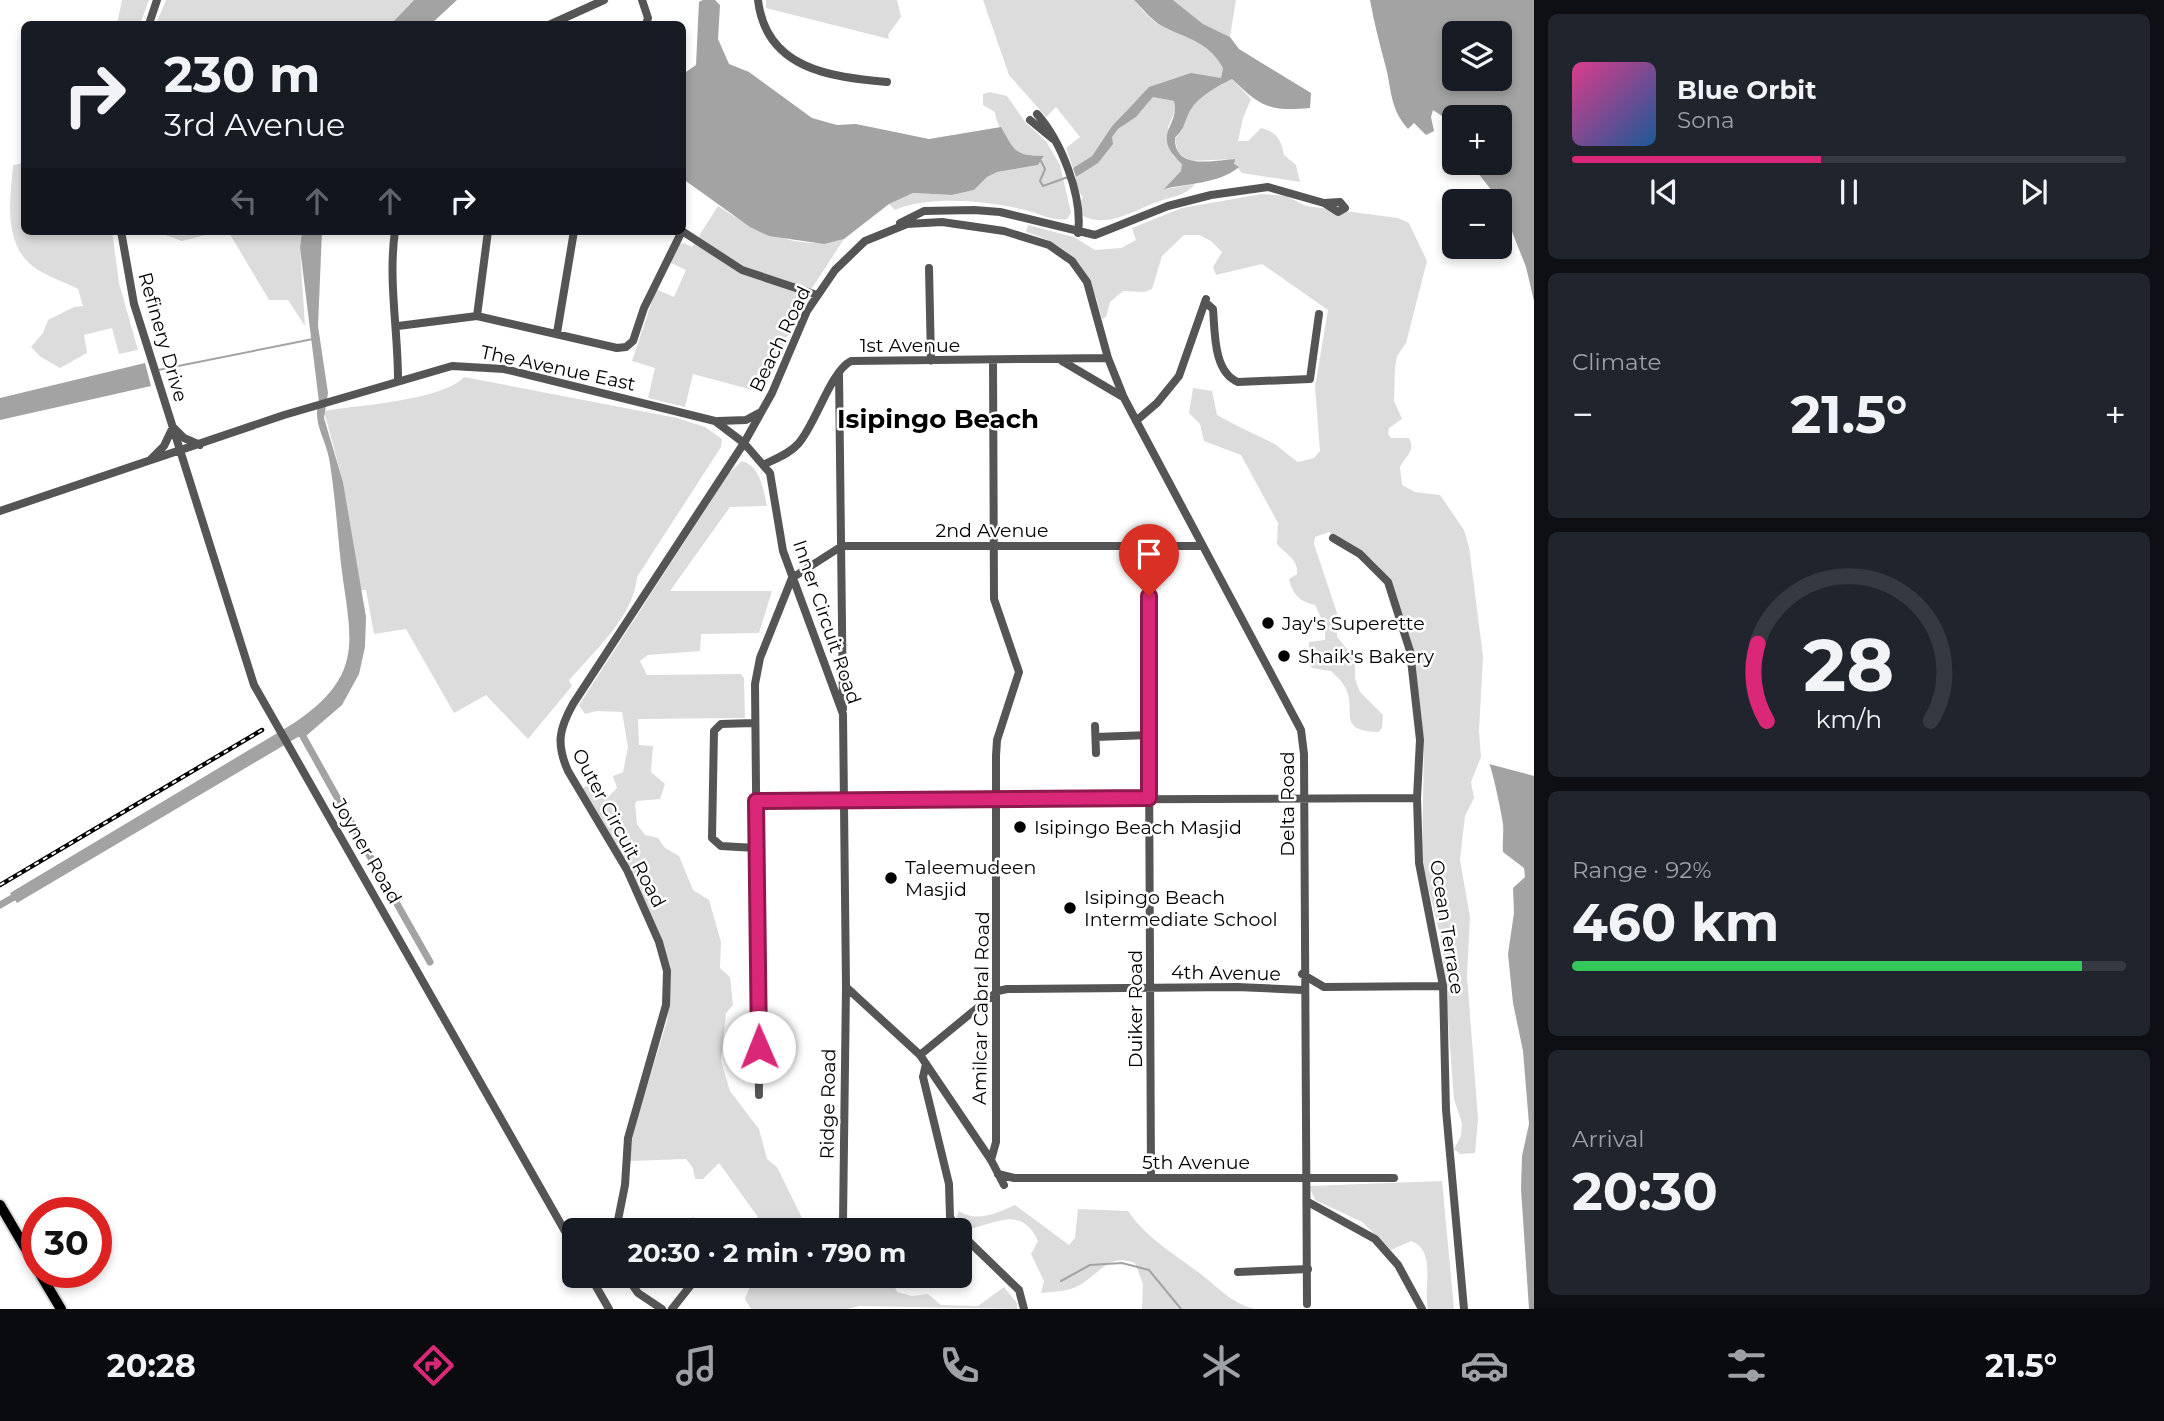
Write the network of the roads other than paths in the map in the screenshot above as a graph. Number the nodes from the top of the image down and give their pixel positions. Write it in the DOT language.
graph roads {
  1 [pos="157,0"];
  2 [pos="604,0"];
  3 [pos="642,0"];
  4 [pos="758,0"];
  5 [pos="150,21"];
  6 [pos="558,21"];
  7 [pos="647,21"];
  8 [pos="887,82"];
  9 [pos="1034,117"];
  10 [pos="1324,203"];
  11 [pos="891,228"];
  12 [pos="1078,233"];
  13 [pos="686,234"];
  14 [pos="122,235"];
  15 [pos="395,235"];
  16 [pos="487,235"];
  17 [pos="573,235"];
  18 [pos="680,235"];
  19 [pos="1049,245"];
  20 [pos="929,268"];
  21 [pos="817,295"];
  22 [pos="1319,314"];
  23 [pos="477,316"];
  24 [pos="398,326"];
  25 [pos="557,333"];
  26 [pos="1108,358"];
  27 [pos="1059,359"];
  28 [pos="931,360"];
  29 [pos="993,360"];
  30 [pos="839,373"];
  31 [pos="398,379"];
  32 [pos="1124,398"];
  33 [pos="761,412"];
  34 [pos="715,421"];
  35 [pos="1136,421"];
  36 [pos="173,427"];
  37 [pos="744,443"];
  38 [pos="200,445"];
  39 [pos="180,452"];
  40 [pos="148,462"];
  41 [pos="765,464"];
  42 [pos="0,511"];
  43 [pos="1334,538"];
  44 [pos="994,545"];
  45 [pos="1202,545"];
  46 [pos="842,546"];
  47 [pos="1148,548"];
  48 [pos="792,578"];
  49 [pos="843,714"];
  50 [pos="753,723"];
  51 [pos="1095,726"];
  52 [pos="1149,735"];
  53 [pos="1096,737"];
  54 [pos="1096,753"];
  55 [pos="1303,796"];
  56 [pos="1149,798"];
  57 [pos="1417,798"];
  58 [pos="997,800"];
  59 [pos="756,801"];
  60 [pos="845,802"];
  61 [pos="756,848"];
  62 [pos="1303,974"];
  63 [pos="1443,986"];
  64 [pos="846,987"];
  65 [pos="1152,988"];
  66 [pos="1303,990"];
  67 [pos="998,991"];
  68 [pos="920,1055"];
  69 [pos="926,1064"];
  70 [pos="759,1095"];
  71 [pos="991,1160"];
  72 [pos="998,1174"];
  73 [pos="1151,1177"];
  74 [pos="1305,1178"];
  75 [pos="1394,1178"];
  76 [pos="1004,1185"];
  77 [pos="1308,1202"];
  78 [pos="0,1205"];
  79 [pos="618,1218"];
  80 [pos="843,1218"];
  81 [pos="951,1218"];
  82 [pos="562,1226"];
  83 [pos="21,1241"];
  84 [pos="972,1245"];
  85 [pos="1308,1269"];
  86 [pos="1238,1272"];
  87 [pos="49,1288"];
  88 [pos="597,1288"];
  89 [pos="634,1288"];
  90 [pos="689,1288"];
  91 [pos="1307,1304"];
  92 [pos="61,1309"];
  93 [pos="609,1309"];
  94 [pos="662,1309"];
  95 [pos="673,1309"];
  96 [pos="1024,1309"];
  97 [pos="1422,1309"];
  98 [pos="1464,1309"];
  1 -- 5 [label="street"];
  2 -- 6 [label="street"];
  3 -- 7 [label="street"];
  4 -- 8 [label="street"];
  9 -- 12 [label="street"];
  10 -- 12 [label="street"];
  11 -- 12 [label="street"];
  11 -- 19 [label="street, Beach Road"];
  11 -- 21 [label="street, Beach Road"];
  13 -- 21 [label="street"];
  14 -- 36 [label="street, Refinery Drive"];
  15 -- 24 [label="street"];
  16 -- 23 [label="street"];
  17 -- 25 [label="street"];
  18 -- 25 [label="street"];
  19 -- 26 [label="street, Delta Road"];
  20 -- 28 [label="street"];
  21 -- 33 [label="street, Beach Road"];
  22 -- 35 [label="street"];
  23 -- 24 [label="street"];
  23 -- 25 [label="street"];
  24 -- 31 [label="street"];
  26 -- 27 [label="street, 1st Avenue"];
  26 -- 32 [label="street, Delta Road"];
  27 -- 29 [label="street, 1st Avenue"];
  27 -- 32 [label="street"];
  28 -- 29 [label="street, 1st Avenue"];
  28 -- 30 [label="street, 1st Avenue"];
  29 -- 44 [label="street, Amilcar Cabral Road"];
  30 -- 41 [label="street, 1st Avenue"];
  30 -- 46 [label="street"];
  31 -- 34 [label="street, The Avenue East"];
  31 -- 38 [label="street, The Avenue East"];
  32 -- 35 [label="street, Delta Road"];
  33 -- 34 [label="street"];
  33 -- 37 [label="street, Beach Road"];
  34 -- 37 [label="street, The Avenue East"];
  35 -- 45 [label="street, Delta Road"];
  36 -- 38 [label="street"];
  36 -- 39 [label="street, Refinery Drive"];
  36 -- 40 [label="street"];
  37 -- 41 [label="street, Inner Circuit Road"];
  37 -- 79 [label="street, Outer Circuit Road"];
  38 -- 39 [label="street, The Avenue East"];
  39 -- 40 [label="street, The Avenue East"];
  39 -- 82 [label="street, Joyner Road"];
  40 -- 42 [label="street, The Avenue East"];
  41 -- 48 [label="street, Inner Circuit Road"];
  43 -- 57 [label="street, Ocean Terrace"];
  44 -- 46 [label="street, 2nd Avenue"];
  44 -- 47 [label="street, 2nd Avenue"];
  44 -- 58 [label="street, Amilcar Cabral Road"];
  45 -- 47 [label="street, 2nd Avenue"];
  45 -- 55 [label="street, Delta Road"];
  46 -- 48 [label="street"];
  46 -- 49 [label="street"];
  47 -- 52 [label="street, Duiker Road"];
  48 -- 49 [label="street, Inner Circuit Road"];
  48 -- 50 [label="street"];
  49 -- 60 [label="street, Inner Circuit Road"];
  50 -- 59 [label="street"];
  50 -- 61 [label="street"];
  51 -- 53 [label="street"];
  52 -- 53 [label="street"];
  52 -- 56 [label="street, Duiker Road"];
  53 -- 54 [label="street"];
  55 -- 56 [label="street"];
  55 -- 57 [label="street"];
  55 -- 62 [label="street, Delta Road"];
  56 -- 58 [label="street"];
  56 -- 65 [label="street, Duiker Road"];
  57 -- 63 [label="street, Ocean Terrace"];
  58 -- 60 [label="street"];
  58 -- 67 [label="street, Amilcar Cabral Road"];
  59 -- 60 [label="street"];
  59 -- 61 [label="street"];
  60 -- 64 [label="street, Inner Circuit Road"];
  61 -- 70 [label="street"];
  62 -- 63 [label="street, 4th Avenue"];
  62 -- 66 [label="street, Delta Road"];
  63 -- 98 [label="street, Ocean Terrace"];
  64 -- 68 [label="street"];
  64 -- 80 [label="street, Ridge Road"];
  65 -- 66 [label="street, 4th Avenue"];
  65 -- 67 [label="street, 4th Avenue"];
  65 -- 73 [label="street, Duiker Road"];
  66 -- 74 [label="street, Delta Road"];
  67 -- 68 [label="street"];
  67 -- 71 [label="street, Amilcar Cabral Road"];
  68 -- 69 [label="street"];
  69 -- 71 [label="street"];
  69 -- 81 [label="street"];
  71 -- 72 [label="street"];
  72 -- 73 [label="street, 5th Avenue"];
  72 -- 76 [label="street"];
  73 -- 74 [label="street, 5th Avenue"];
  74 -- 75 [label="street, 5th Avenue"];
  74 -- 77 [label="street, Delta Road"];
  77 -- 85 [label="street, Delta Road"];
  77 -- 97 [label="street"];
  78 -- 83 [label="main road"];
  84 -- 96 [label="street"];
  85 -- 86 [label="street"];
  85 -- 91 [label="street, Delta Road"];
  87 -- 92 [label="main road"];
  88 -- 93 [label="street"];
  89 -- 94 [label="street"];
  90 -- 95 [label="street"];
}
